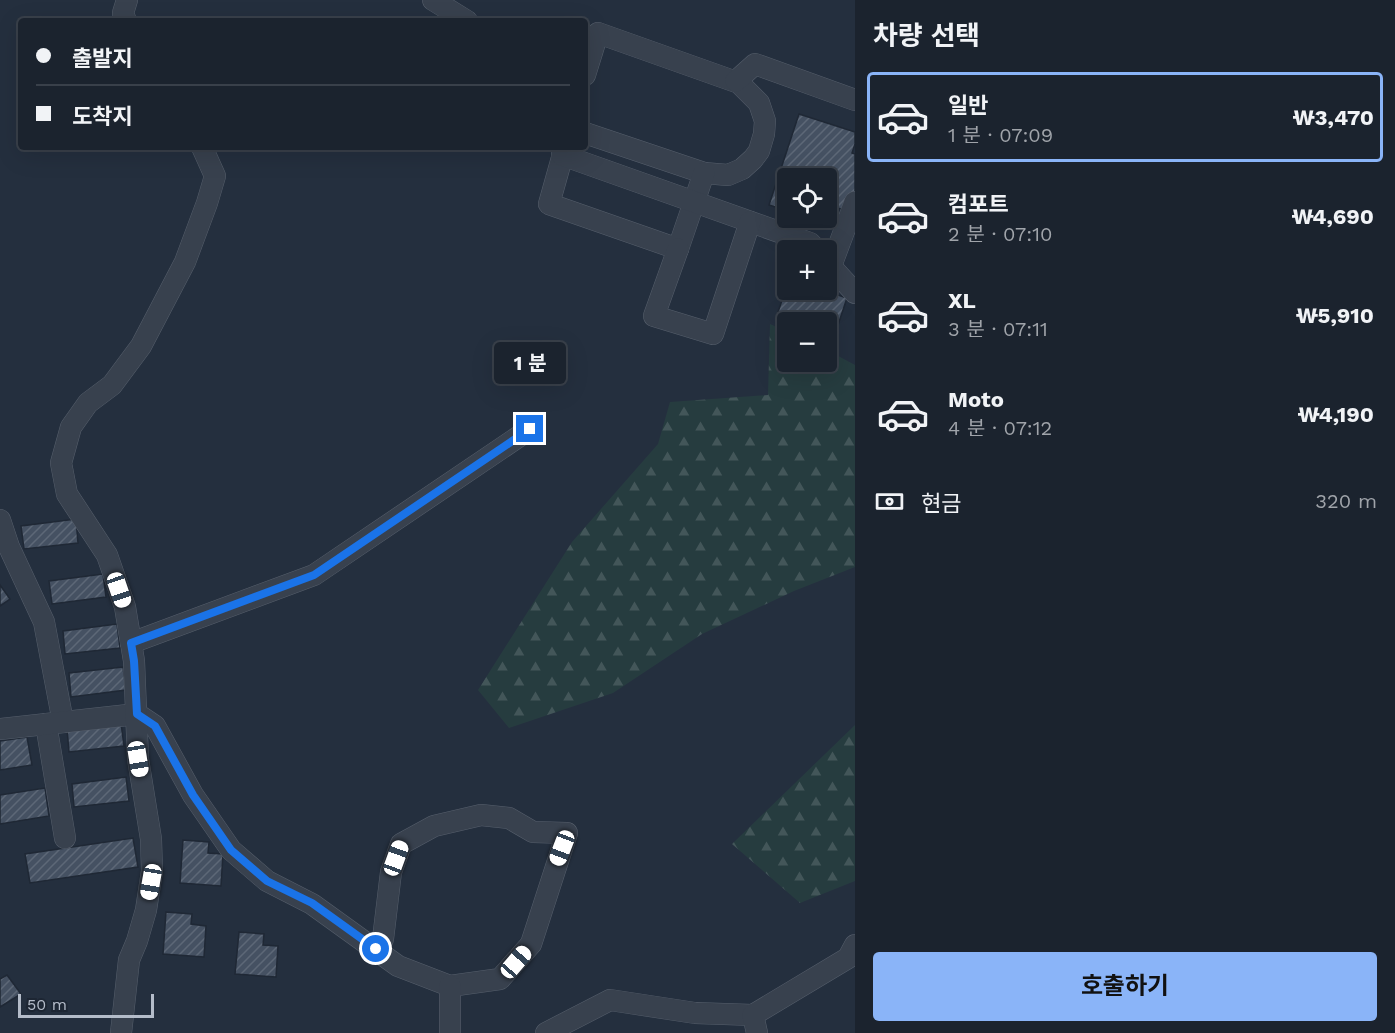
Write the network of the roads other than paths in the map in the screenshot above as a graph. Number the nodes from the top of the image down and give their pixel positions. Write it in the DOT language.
graph roads {
  1 [pos="126,0"];
  2 [pos="433,0"];
  3 [pos="125,18"];
  4 [pos="462,18"];
  5 [pos="588,63"];
  6 [pos="736,81"];
  7 [pos="855,100"];
  8 [pos="588,134"];
  9 [pos="203,150"];
  10 [pos="563,151"];
  11 [pos="704,173"];
  12 [pos="694,202"];
  13 [pos="855,202"];
  14 [pos="750,222"];
  15 [pos="801,240"];
  16 [pos="835,240"];
  17 [pos="678,249"];
  18 [pos="837,273"];
  19 [pos="855,293"];
  20 [pos="530,429"];
  21 [pos="0,520"];
  22 [pos="131,643"];
  23 [pos="137,714"];
  24 [pos="55,723"];
  25 [pos="0,729"];
  26 [pos="64,838"];
  27 [pos="855,945"];
  28 [pos="376,949"];
  29 [pos="450,986"];
  30 [pos="755,1024"];
  31 [pos="121,1033"];
  32 [pos="450,1033"];
  33 [pos="546,1033"];
  1 -- 3 [label="street"];
  2 -- 4 [label="street"];
  5 -- 6 [label="street"];
  6 -- 7 [label="street"];
  6 -- 11 [label="street"];
  8 -- 11 [label="street"];
  9 -- 22 [label="street"];
  10 -- 12 [label="street"];
  10 -- 17 [label="street"];
  11 -- 12 [label="street"];
  12 -- 14 [label="street"];
  12 -- 17 [label="street"];
  13 -- 16 [label="street"];
  14 -- 15 [label="street"];
  14 -- 17 [label="street"];
  18 -- 19 [label="street"];
  20 -- 22 [label="street"];
  21 -- 24 [label="street"];
  22 -- 23 [label="street"];
  23 -- 24 [label="street"];
  23 -- 28 [label="street"];
  23 -- 31 [label="street"];
  24 -- 25 [label="street"];
  24 -- 26 [label="street"];
  27 -- 30 [label="street"];
  28 -- 29 [label="street"];
  28 -- 29 [label="street"];
  29 -- 32 [label="street"];
  30 -- 33 [label="street"];
}
